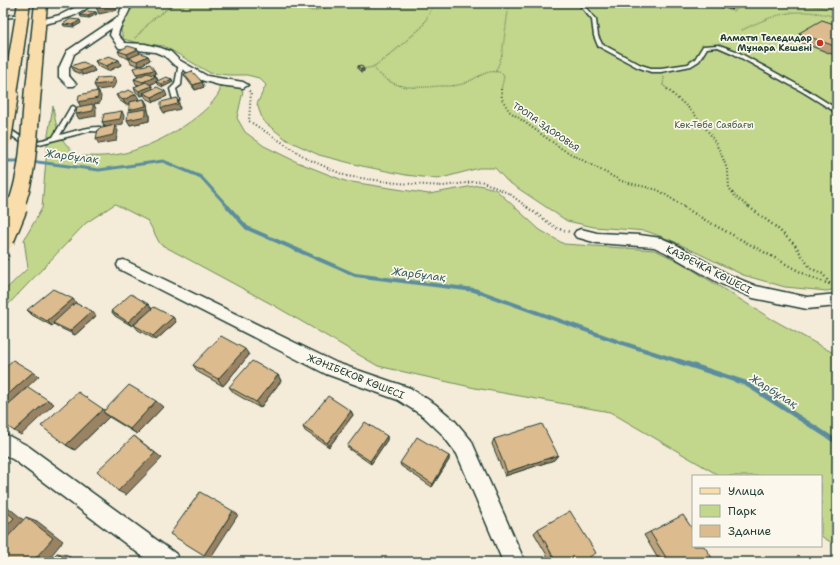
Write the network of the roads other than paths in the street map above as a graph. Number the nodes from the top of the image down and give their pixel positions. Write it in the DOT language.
graph roads {
  1 [pos="41,3"];
  2 [pos="88,3"];
  3 [pos="127,3"];
  4 [pos="580,3"];
  5 [pos="23,9"];
  6 [pos="5,17"];
  7 [pos="122,18"];
  8 [pos="3,20"];
  9 [pos="39,23"];
  10 [pos="181,64"];
  11 [pos="71,84"];
  12 [pos="243,85"];
  13 [pos="176,100"];
  14 [pos="74,108"];
  15 [pos="837,111"];
  16 [pos="3,126"];
  17 [pos="109,130"];
  18 [pos="55,138"];
  19 [pos="3,139"];
  20 [pos="581,234"];
  21 [pos="3,239"];
  22 [pos="124,264"];
  23 [pos="837,300"];
  24 [pos="3,443"];
  25 [pos="168,562"];
  26 [pos="514,562"];
  1 -- 9 [label="main road"];
  2 -- 9 [label="street"];
  3 -- 7 [label="street"];
  4 -- 15 [label="lane"];
  5 -- 6 [label="lane"];
  5 -- 19 [label="main road, bridge"];
  6 -- 8 [label="lane"];
  7 -- 10 [label="street"];
  7 -- 11 [label="street"];
  9 -- 21 [label="main road, bridge"];
  10 -- 12 [label="street"];
  10 -- 13 [label="lane"];
  14 -- 18 [label="lane"];
  16 -- 18 [label="lane"];
  17 -- 18 [label="lane"];
  20 -- 23 [label="street, КАЗРЕЧКА КӨШЕСІ"];
  22 -- 26 [label="street, ЖӘНІБЕКОВ КӨШЕСІ"];
  24 -- 25 [label="street"];
}
